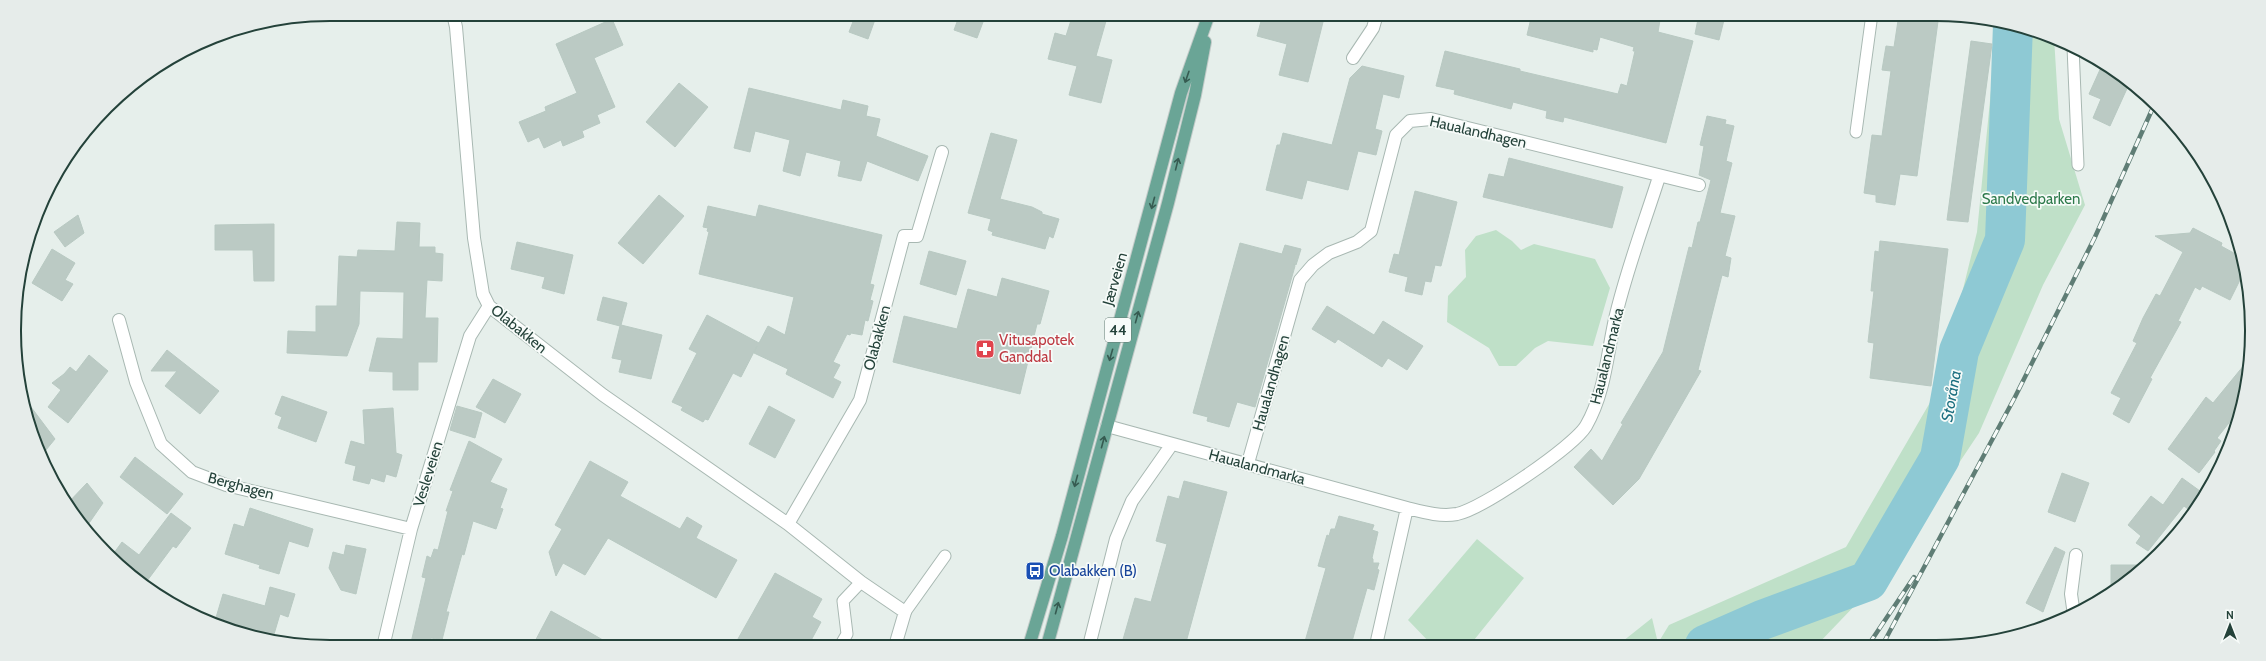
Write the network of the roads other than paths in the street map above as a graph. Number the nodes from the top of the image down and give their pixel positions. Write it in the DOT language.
graph roads {
  1 [pos="455,21"];
  2 [pos="1208,21"];
  3 [pos="1209,21"];
  4 [pos="1375,21"];
  5 [pos="1871,21"];
  6 [pos="2073,54"];
  7 [pos="1353,58"];
  8 [pos="1856,132"];
  9 [pos="942,152"];
  10 [pos="2078,165"];
  11 [pos="1659,177"];
  12 [pos="1699,186"];
  13 [pos="489,306"];
  14 [pos="119,320"];
  15 [pos="1107,426"];
  16 [pos="1172,444"];
  17 [pos="1248,464"];
  18 [pos="1406,508"];
  19 [pos="788,524"];
  20 [pos="411,530"];
  21 [pos="2076,555"];
  22 [pos="945,556"];
  23 [pos="861,582"];
  24 [pos="2073,607"];
  25 [pos="905,612"];
  26 [pos="385,640"];
  27 [pos="844,640"];
  28 [pos="897,640"];
  29 [pos="1031,640"];
  30 [pos="1049,640"];
  31 [pos="1091,640"];
  32 [pos="1377,640"];
  1 -- 13 [label="street, Olabakken"];
  2 -- 29 [label="main road, Jærveien / 44, one-way"];
  15 -- 3 [label="main road, Jærveien / 44, one-way"];
  4 -- 7 [label="street"];
  5 -- 8 [label="lane"];
  6 -- 10 [label="lane"];
  9 -- 19 [label="street, Olabakken"];
  11 -- 12 [label="street, Haualandhagen"];
  11 -- 17 [label="street, Haualandhagen"];
  11 -- 18 [label="street, Haualandmarka"];
  13 -- 19 [label="street, Olabakken"];
  13 -- 20 [label="street, Vesleveien"];
  14 -- 20 [label="street, Berghagen"];
  15 -- 16 [label="street, Haualandmarka"];
  30 -- 15 [label="main road, Jærveien / 44, one-way"];
  16 -- 17 [label="street, Haualandmarka"];
  16 -- 31 [label="street"];
  17 -- 18 [label="street, Haualandmarka"];
  18 -- 32 [label="street"];
  19 -- 23 [label="street, Olabakken"];
  20 -- 26 [label="street, Vesleveien"];
  21 -- 24 [label="street"];
  22 -- 25 [label="lane"];
  23 -- 25 [label="street, Olabakken"];
  23 -- 27 [label="lane"];
  25 -- 28 [label="street"];
}
